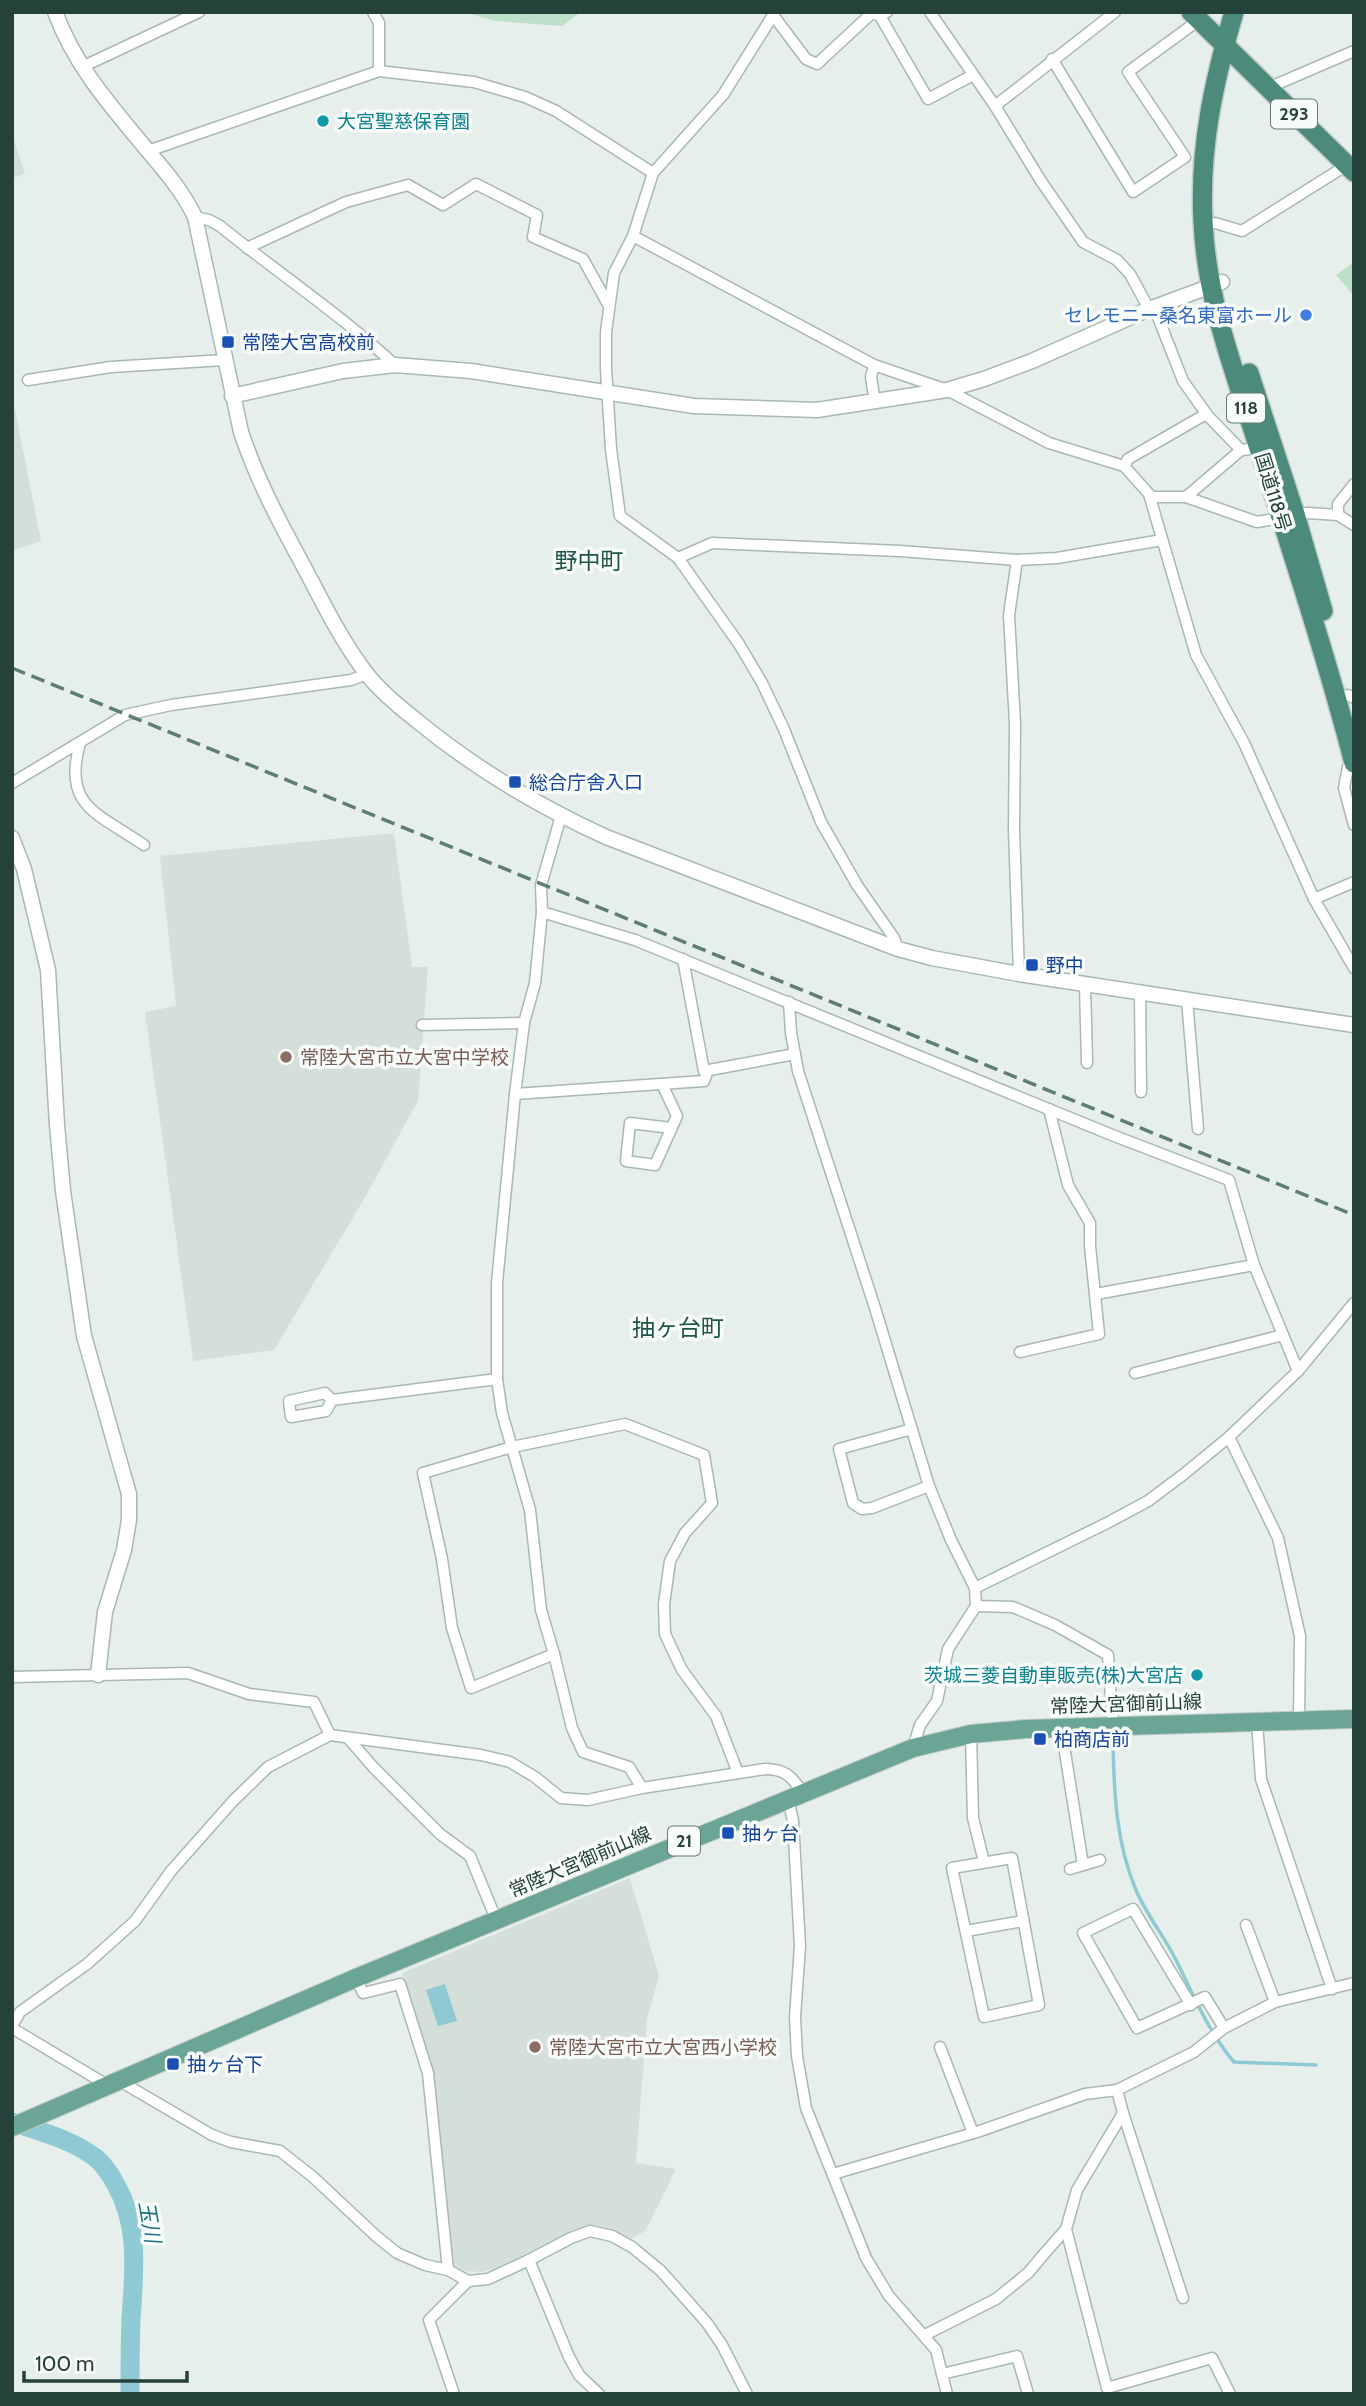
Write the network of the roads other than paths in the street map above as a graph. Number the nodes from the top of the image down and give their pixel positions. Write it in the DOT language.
graph roads {
  1 [pos="55,12"];
  2 [pos="199,12"];
  3 [pos="373,12"];
  4 [pos="930,12"];
  5 [pos="1115,12"];
  6 [pos="1234,12"];
  7 [pos="1248,12"];
  8 [pos="774,14"];
  9 [pos="878,14"];
  10 [pos="1195,16"];
  11 [pos="1230,50"];
  12 [pos="1354,51"];
  13 [pos="1052,59"];
  14 [pos="82,67"];
  15 [pos="379,71"];
  16 [pos="973,75"];
  17 [pos="1268,88"];
  18 [pos="995,106"];
  19 [pos="148,150"];
  20 [pos="1350,168"];
  21 [pos="653,173"];
  22 [pos="195,217"];
  23 [pos="1215,223"];
  24 [pos="633,236"];
  25 [pos="247,248"];
  26 [pos="1216,284"];
  27 [pos="609,306"];
  28 [pos="1151,308"];
  29 [pos="224,360"];
  30 [pos="395,365"];
  31 [pos="874,365"];
  32 [pos="28,380"];
  33 [pos="947,390"];
  34 [pos="607,393"];
  35 [pos="232,396"];
  36 [pos="875,402"];
  37 [pos="1206,414"];
  38 [pos="1250,449"];
  39 [pos="1124,466"];
  40 [pos="1354,484"];
  41 [pos="1150,497"];
  42 [pos="1186,497"];
  43 [pos="1288,516"];
  44 [pos="1338,516"];
  45 [pos="1354,525"];
  46 [pos="1162,540"];
  47 [pos="678,558"];
  48 [pos="1017,560"];
  49 [pos="367,674"];
  50 [pos="1351,696"];
  51 [pos="1354,716"];
  52 [pos="80,743"];
  53 [pos="1354,763"];
  54 [pos="12,783"];
  55 [pos="561,816"];
  56 [pos="1354,825"];
  57 [pos="12,838"];
  58 [pos="144,845"];
  59 [pos="1354,883"];
  60 [pos="1314,899"];
  61 [pos="542,912"];
  62 [pos="898,949"];
  63 [pos="683,959"];
  64 [pos="1354,968"];
  65 [pos="1019,974"];
  66 [pos="1085,984"];
  67 [pos="1140,992"];
  68 [pos="1187,1000"];
  69 [pos="789,1002"];
  70 [pos="524,1023"];
  71 [pos="422,1025"];
  72 [pos="1354,1025"];
  73 [pos="795,1054"];
  74 [pos="1087,1063"];
  75 [pos="708,1070"];
  76 [pos="662,1084"];
  77 [pos="1141,1091"];
  78 [pos="515,1094"];
  79 [pos="1049,1109"];
  80 [pos="671,1128"];
  81 [pos="1198,1129"];
  82 [pos="1254,1265"];
  83 [pos="1096,1294"];
  84 [pos="1354,1303"];
  85 [pos="1283,1335"];
  86 [pos="1020,1352"];
  87 [pos="1298,1371"];
  88 [pos="1135,1373"];
  89 [pos="497,1379"];
  90 [pos="332,1400"];
  91 [pos="912,1429"];
  92 [pos="1229,1437"];
  93 [pos="512,1447"];
  94 [pos="929,1486"];
  95 [pos="975,1588"];
  96 [pos="976,1606"];
  97 [pos="555,1654"];
  98 [pos="98,1675"];
  99 [pos="12,1677"];
  100 [pos="1354,1718"];
  101 [pos="1299,1720"];
  102 [pos="1257,1721"];
  103 [pos="1112,1726"];
  104 [pos="1061,1727"];
  105 [pos="971,1734"];
  106 [pos="330,1735"];
  107 [pos="348,1738"];
  108 [pos="913,1748"];
  109 [pos="738,1773"];
  110 [pos="642,1788"];
  111 [pos="795,1795"];
  112 [pos="1100,1860"];
  113 [pos="984,1862"];
  114 [pos="1083,1865"];
  115 [pos="1070,1870"];
  116 [pos="496,1919"];
  117 [pos="1023,1921"];
  118 [pos="1246,1925"];
  119 [pos="966,1931"];
  120 [pos="356,1978"];
  121 [pos="1354,1983"];
  122 [pos="1332,1989"];
  123 [pos="1275,2002"];
  124 [pos="1191,2005"];
  125 [pos="12,2027"];
  126 [pos="1224,2028"];
  127 [pos="940,2048"];
  128 [pos="113,2082"];
  129 [pos="1117,2090"];
  130 [pos="1123,2113"];
  131 [pos="12,2127"];
  132 [pos="973,2133"];
  133 [pos="834,2174"];
  134 [pos="1066,2229"];
  135 [pos="529,2260"];
  136 [pos="448,2270"];
  137 [pos="468,2281"];
  138 [pos="1183,2298"];
  139 [pos="925,2335"];
  140 [pos="942,2374"];
  141 [pos="454,2394"];
  142 [pos="599,2394"];
  143 [pos="747,2394"];
  144 [pos="947,2394"];
  145 [pos="1028,2394"];
  146 [pos="1230,2394"];
  1 -- 14 [label="street"];
  2 -- 14 [label="street"];
  3 -- 15 [label="street"];
  4 -- 16 [label="street"];
  5 -- 13 [label="street"];
  6 -- 11 [label="highway, 国道118号 / 118"];
  7 -- 11 [label="highway, 国道118号 / 118"];
  8 -- 9 [label="street"];
  8 -- 21 [label="street"];
  9 -- 16 [label="street"];
  10 -- 11 [label="highway, 293"];
  10 -- 13 [label="street"];
  11 -- 17 [label="highway, 293"];
  11 -- 23 [label="highway, 国道118号 / 118"];
  11 -- 26 [label="highway, 国道118号 / 118"];
  12 -- 17 [label="street"];
  13 -- 18 [label="street"];
  14 -- 19 [label="street"];
  15 -- 19 [label="street"];
  15 -- 21 [label="street"];
  16 -- 18 [label="street"];
  17 -- 20 [label="highway, 293"];
  18 -- 28 [label="street"];
  19 -- 22 [label="street"];
  20 -- 23 [label="street"];
  21 -- 24 [label="street"];
  22 -- 25 [label="street"];
  22 -- 29 [label="street"];
  23 -- 26 [label="highway, 国道118号 / 118"];
  24 -- 27 [label="street"];
  24 -- 31 [label="street"];
  25 -- 27 [label="street"];
  25 -- 30 [label="street"];
  26 -- 28 [label="street"];
  26 -- 38 [label="highway, 国道118号 / 118"];
  26 -- 43 [label="highway, 国道118号 / 118"];
  27 -- 34 [label="street"];
  28 -- 33 [label="street"];
  28 -- 37 [label="street"];
  29 -- 32 [label="street"];
  29 -- 35 [label="street"];
  30 -- 34 [label="street"];
  30 -- 35 [label="street"];
  31 -- 33 [label="street"];
  31 -- 36 [label="street"];
  33 -- 36 [label="street"];
  33 -- 39 [label="street"];
  34 -- 36 [label="street"];
  34 -- 47 [label="street"];
  35 -- 49 [label="street"];
  37 -- 38 [label="street"];
  37 -- 39 [label="street"];
  38 -- 42 [label="street"];
  38 -- 43 [label="highway, 国道118号 / 118"];
  39 -- 41 [label="street"];
  40 -- 44 [label="street"];
  41 -- 42 [label="street"];
  41 -- 46 [label="street"];
  42 -- 43 [label="street"];
  43 -- 44 [label="street"];
  43 -- 50 [label="highway, 国道118号 / 118"];
  43 -- 53 [label="highway, 国道118号 / 118"];
  44 -- 45 [label="street"];
  46 -- 48 [label="street"];
  46 -- 60 [label="street"];
  47 -- 48 [label="street"];
  47 -- 62 [label="street"];
  48 -- 65 [label="street"];
  49 -- 52 [label="street"];
  49 -- 55 [label="street"];
  50 -- 51 [label="highway, 国道118号 / 118"];
  52 -- 54 [label="street"];
  52 -- 58 [label="street"];
  53 -- 56 [label="street"];
  55 -- 61 [label="street"];
  55 -- 62 [label="street"];
  57 -- 98 [label="street"];
  59 -- 60 [label="street"];
  60 -- 64 [label="street"];
  61 -- 63 [label="street"];
  61 -- 70 [label="street"];
  62 -- 65 [label="street"];
  63 -- 69 [label="street"];
  63 -- 75 [label="street"];
  65 -- 66 [label="street"];
  66 -- 67 [label="street"];
  66 -- 74 [label="street"];
  67 -- 68 [label="street"];
  67 -- 77 [label="street"];
  68 -- 72 [label="street"];
  68 -- 81 [label="street"];
  69 -- 73 [label="street"];
  69 -- 79 [label="street"];
  70 -- 71 [label="street"];
  70 -- 78 [label="street"];
  73 -- 75 [label="street"];
  73 -- 91 [label="street"];
  75 -- 76 [label="street"];
  76 -- 78 [label="street"];
  76 -- 80 [label="street"];
  78 -- 89 [label="street"];
  79 -- 82 [label="street"];
  79 -- 83 [label="street"];
  80 -- 80 [label="street"];
  82 -- 83 [label="street"];
  82 -- 85 [label="street"];
  83 -- 86 [label="street"];
  84 -- 87 [label="street"];
  85 -- 87 [label="street"];
  85 -- 88 [label="street"];
  87 -- 92 [label="street"];
  89 -- 90 [label="street"];
  89 -- 93 [label="street"];
  91 -- 94 [label="street"];
  91 -- 94 [label="street"];
  92 -- 95 [label="street"];
  92 -- 101 [label="street"];
  93 -- 97 [label="street"];
  93 -- 97 [label="street"];
  93 -- 109 [label="street"];
  94 -- 95 [label="street"];
  95 -- 96 [label="street"];
  96 -- 103 [label="street"];
  96 -- 108 [label="street"];
  97 -- 110 [label="street"];
  98 -- 99 [label="street"];
  98 -- 106 [label="street"];
  100 -- 101 [label="main road, 常陸大宮御前山線 / 21"];
  101 -- 102 [label="main road, 常陸大宮御前山線 / 21"];
  102 -- 103 [label="main road, 常陸大宮御前山線 / 21"];
  102 -- 122 [label="street"];
  103 -- 104 [label="main road, 常陸大宮御前山線 / 21"];
  104 -- 105 [label="main road, 常陸大宮御前山線 / 21"];
  104 -- 114 [label="street"];
  105 -- 108 [label="main road, 常陸大宮御前山線 / 21"];
  105 -- 113 [label="street"];
  106 -- 107 [label="street"];
  106 -- 125 [label="street"];
  107 -- 110 [label="street"];
  107 -- 116 [label="street"];
  108 -- 111 [label="main road, 常陸大宮御前山線 / 21"];
  109 -- 110 [label="street"];
  109 -- 111 [label="street"];
  111 -- 116 [label="main road, 常陸大宮御前山線 / 21"];
  111 -- 133 [label="street"];
  112 -- 114 [label="street"];
  113 -- 117 [label="street"];
  113 -- 119 [label="street"];
  114 -- 115 [label="street"];
  116 -- 120 [label="main road, 常陸大宮御前山線 / 21"];
  117 -- 119 [label="street"];
  117 -- 119 [label="street"];
  118 -- 123 [label="street"];
  120 -- 128 [label="main road, 常陸大宮御前山線 / 21"];
  120 -- 136 [label="street"];
  121 -- 122 [label="street"];
  122 -- 123 [label="street"];
  123 -- 126 [label="street"];
  124 -- 124 [label="street"];
  124 -- 126 [label="street"];
  125 -- 128 [label="street"];
  126 -- 129 [label="street"];
  127 -- 132 [label="street"];
  128 -- 131 [label="main road, 常陸大宮御前山線 / 21"];
  128 -- 136 [label="street"];
  129 -- 130 [label="street"];
  129 -- 132 [label="street"];
  130 -- 134 [label="street"];
  130 -- 138 [label="street"];
  132 -- 133 [label="street"];
  133 -- 139 [label="street"];
  134 -- 139 [label="street"];
  134 -- 146 [label="street"];
  135 -- 137 [label="street"];
  135 -- 142 [label="street"];
  135 -- 143 [label="street"];
  136 -- 137 [label="street"];
  137 -- 141 [label="street"];
  139 -- 140 [label="street"];
  140 -- 144 [label="street"];
  140 -- 145 [label="street"];
}
